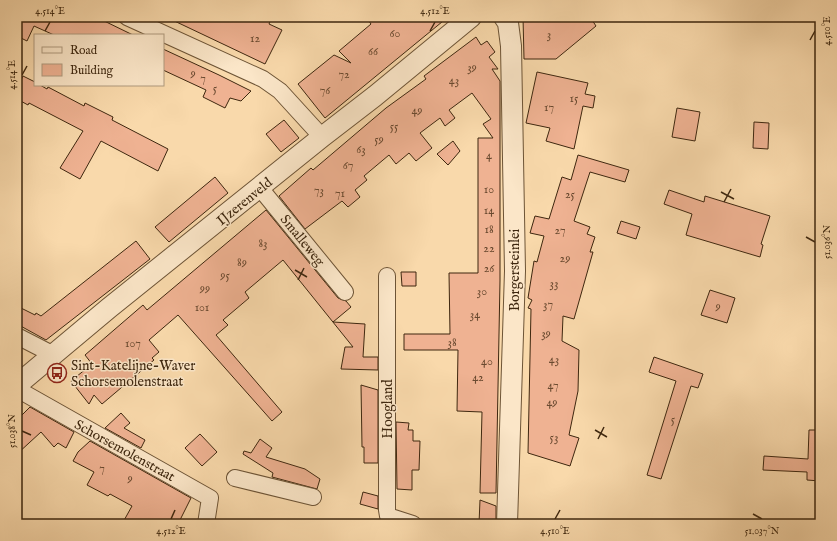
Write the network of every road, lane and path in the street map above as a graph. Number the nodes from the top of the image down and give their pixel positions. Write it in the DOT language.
graph roads {
  1 [pos="127,17"];
  2 [pos="471,17"];
  3 [pos="504,17"];
  4 [pos="322,137"];
  5 [pos="260,188"];
  6 [pos="387,276"];
  7 [pos="345,292"];
  8 [pos="17,336"];
  9 [pos="54,355"];
  10 [pos="17,385"];
  11 [pos="17,389"];
  12 [pos="235,478"];
  13 [pos="313,497"];
  14 [pos="206,524"];
  15 [pos="413,524"];
  16 [pos="507,524"];
  1 -- 4 [label="street"];
  2 -- 4 [label="street, IJzerenveld"];
  3 -- 16 [label="street, Borgersteinlei"];
  4 -- 5 [label="street, IJzerenveld"];
  5 -- 7 [label="street, Smalleweg"];
  5 -- 9 [label="street, IJzerenveld"];
  6 -- 15 [label="street, Hoogland"];
  8 -- 9 [label="street"];
  9 -- 10 [label="street, IJzerenveld"];
  11 -- 14 [label="street, Schorsemolenstraat"];
  12 -- 13 [label="street"];
}
